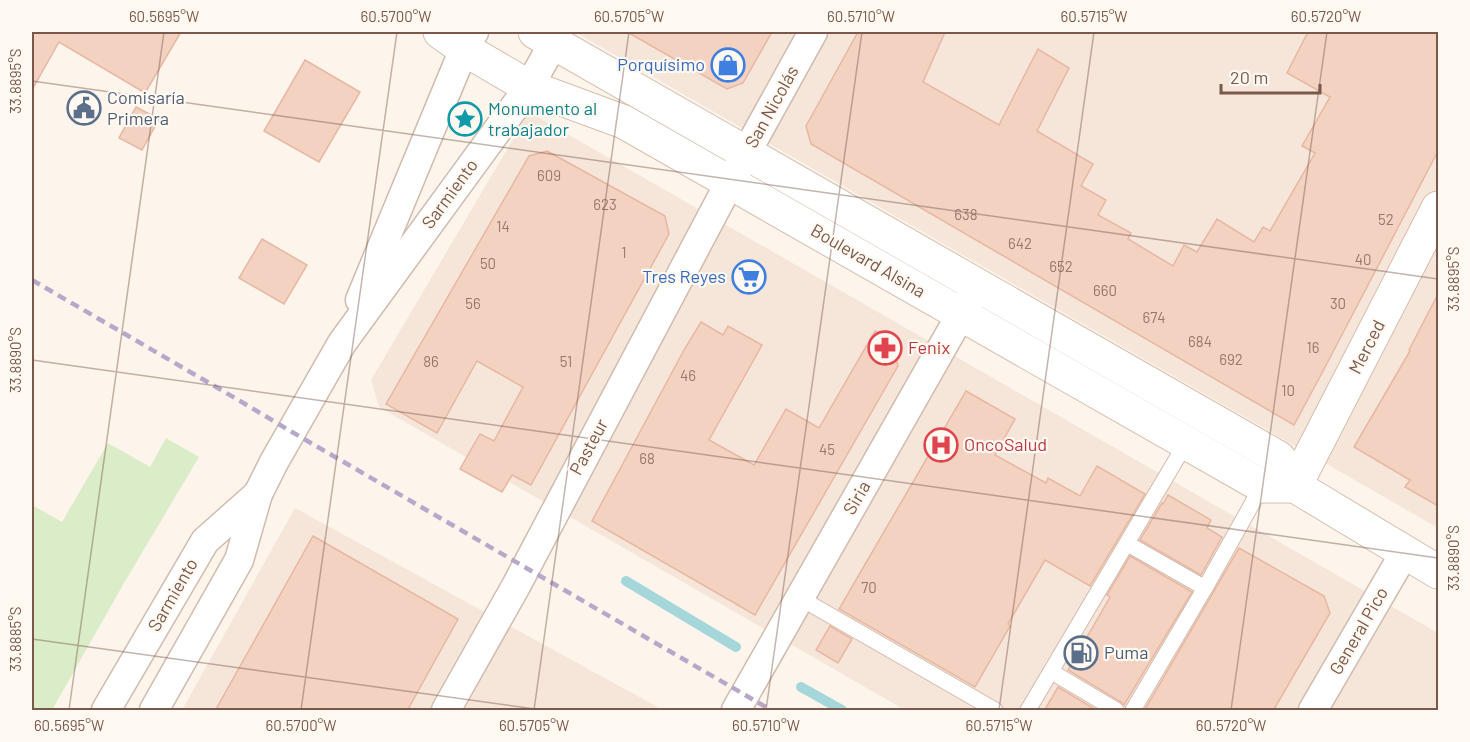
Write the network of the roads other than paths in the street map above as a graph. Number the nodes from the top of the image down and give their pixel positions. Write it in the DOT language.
graph roads {
  1 [pos="813,32"];
  2 [pos="544,37"];
  3 [pos="459,38"];
  4 [pos="529,87"];
  5 [pos="747,153"];
  6 [pos="730,182"];
  7 [pos="1438,208"];
  8 [pos="977,286"];
  9 [pos="962,315"];
  10 [pos="342,344"];
  11 [pos="1186,443"];
  12 [pos="1262,486"];
  13 [pos="1295,486"];
  14 [pos="258,494"];
  15 [pos="1128,544"];
  16 [pos="1405,552"];
  17 [pos="1438,572"];
  18 [pos="1205,588"];
  19 [pos="800,598"];
  20 [pos="1052,672"];
  21 [pos="106,711"];
  22 [pos="154,711"];
  23 [pos="446,711"];
  24 [pos="736,711"];
  25 [pos="995,711"];
  26 [pos="1028,711"];
  27 [pos="1116,711"];
  28 [pos="1132,711"];
  29 [pos="1313,711"];
  1 -- 5 [label="street, San Nicolás"];
  2 -- 4 [label="street, Sarmiento"];
  2 -- 5 [label="main road, Boulevard Alsina"];
  3 -- 4 [label="main road, Boulevard Alsina"];
  3 -- 10 [label="street, Sarmiento"];
  4 -- 6 [label="main road, Boulevard Alsina"];
  4 -- 10 [label="street, Sarmiento"];
  5 -- 6 [label="street, San Nicolás"];
  5 -- 8 [label="main road, Boulevard Alsina"];
  6 -- 9 [label="main road, Boulevard Alsina"];
  6 -- 23 [label="street, Pasteur"];
  7 -- 13 [label="main road, Merced"];
  8 -- 9 [label="street, Siria"];
  8 -- 13 [label="main road, Boulevard Alsina"];
  9 -- 11 [label="main road, Boulevard Alsina"];
  9 -- 19 [label="street, Siria"];
  10 -- 14 [label="street, Sarmiento"];
  11 -- 12 [label="main road, Boulevard Alsina"];
  11 -- 15 [label="lane"];
  12 -- 13 [label="main road, Boulevard Alsina"];
  12 -- 18 [label="lane"];
  13 -- 16 [label="main road, Boulevard Alsina"];
  14 -- 21 [label="street, Sarmiento"];
  14 -- 22 [label="street, Sarmiento"];
  15 -- 18 [label="lane"];
  15 -- 20 [label="lane"];
  16 -- 17 [label="main road, Boulevard Alsina"];
  16 -- 29 [label="street, General Pico"];
  18 -- 28 [label="lane"];
  19 -- 24 [label="street, Siria"];
  19 -- 25 [label="lane"];
  20 -- 26 [label="lane"];
  20 -- 27 [label="lane"];
}
